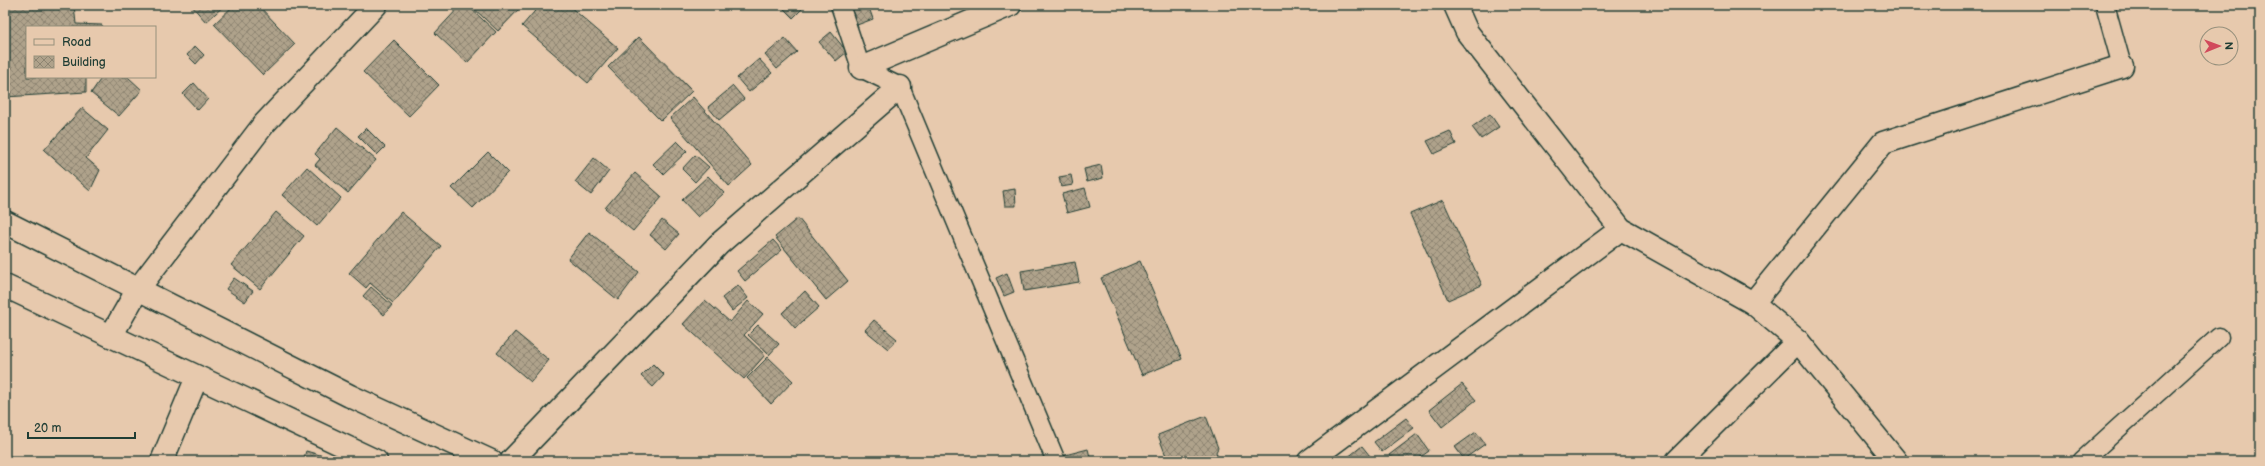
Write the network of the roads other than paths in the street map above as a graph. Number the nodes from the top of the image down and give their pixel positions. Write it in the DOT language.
graph roads {
  1 [pos="376,5"];
  2 [pos="840,5"];
  3 [pos="1010,5"];
  4 [pos="1455,5"];
  5 [pos="2105,5"];
  6 [pos="2122,66"];
  7 [pos="861,68"];
  8 [pos="900,87"];
  9 [pos="5,222"];
  10 [pos="1621,229"];
  11 [pos="5,286"];
  12 [pos="138,289"];
  13 [pos="1753,304"];
  14 [pos="111,336"];
  15 [pos="2219,337"];
  16 [pos="1798,341"];
  17 [pos="197,377"];
  18 [pos="162,461"];
  19 [pos="376,461"];
  20 [pos="491,461"];
  21 [pos="511,461"];
  22 [pos="1056,461"];
  23 [pos="1309,461"];
  24 [pos="1677,461"];
  25 [pos="1896,461"];
  26 [pos="2082,461"];
  1 -- 12 [label="street"];
  2 -- 7 [label="lane"];
  3 -- 7 [label="street"];
  4 -- 10 [label="street"];
  5 -- 6 [label="lane"];
  6 -- 13 [label="street"];
  7 -- 8 [label="lane"];
  8 -- 21 [label="street"];
  8 -- 22 [label="lane"];
  9 -- 12 [label="street"];
  10 -- 13 [label="street"];
  10 -- 23 [label="street"];
  11 -- 14 [label="street"];
  12 -- 14 [label="street"];
  12 -- 20 [label="street"];
  13 -- 16 [label="street"];
  14 -- 17 [label="street"];
  15 -- 26 [label="lane"];
  16 -- 24 [label="street"];
  16 -- 25 [label="street"];
  17 -- 18 [label="street"];
  17 -- 19 [label="street"];
}
